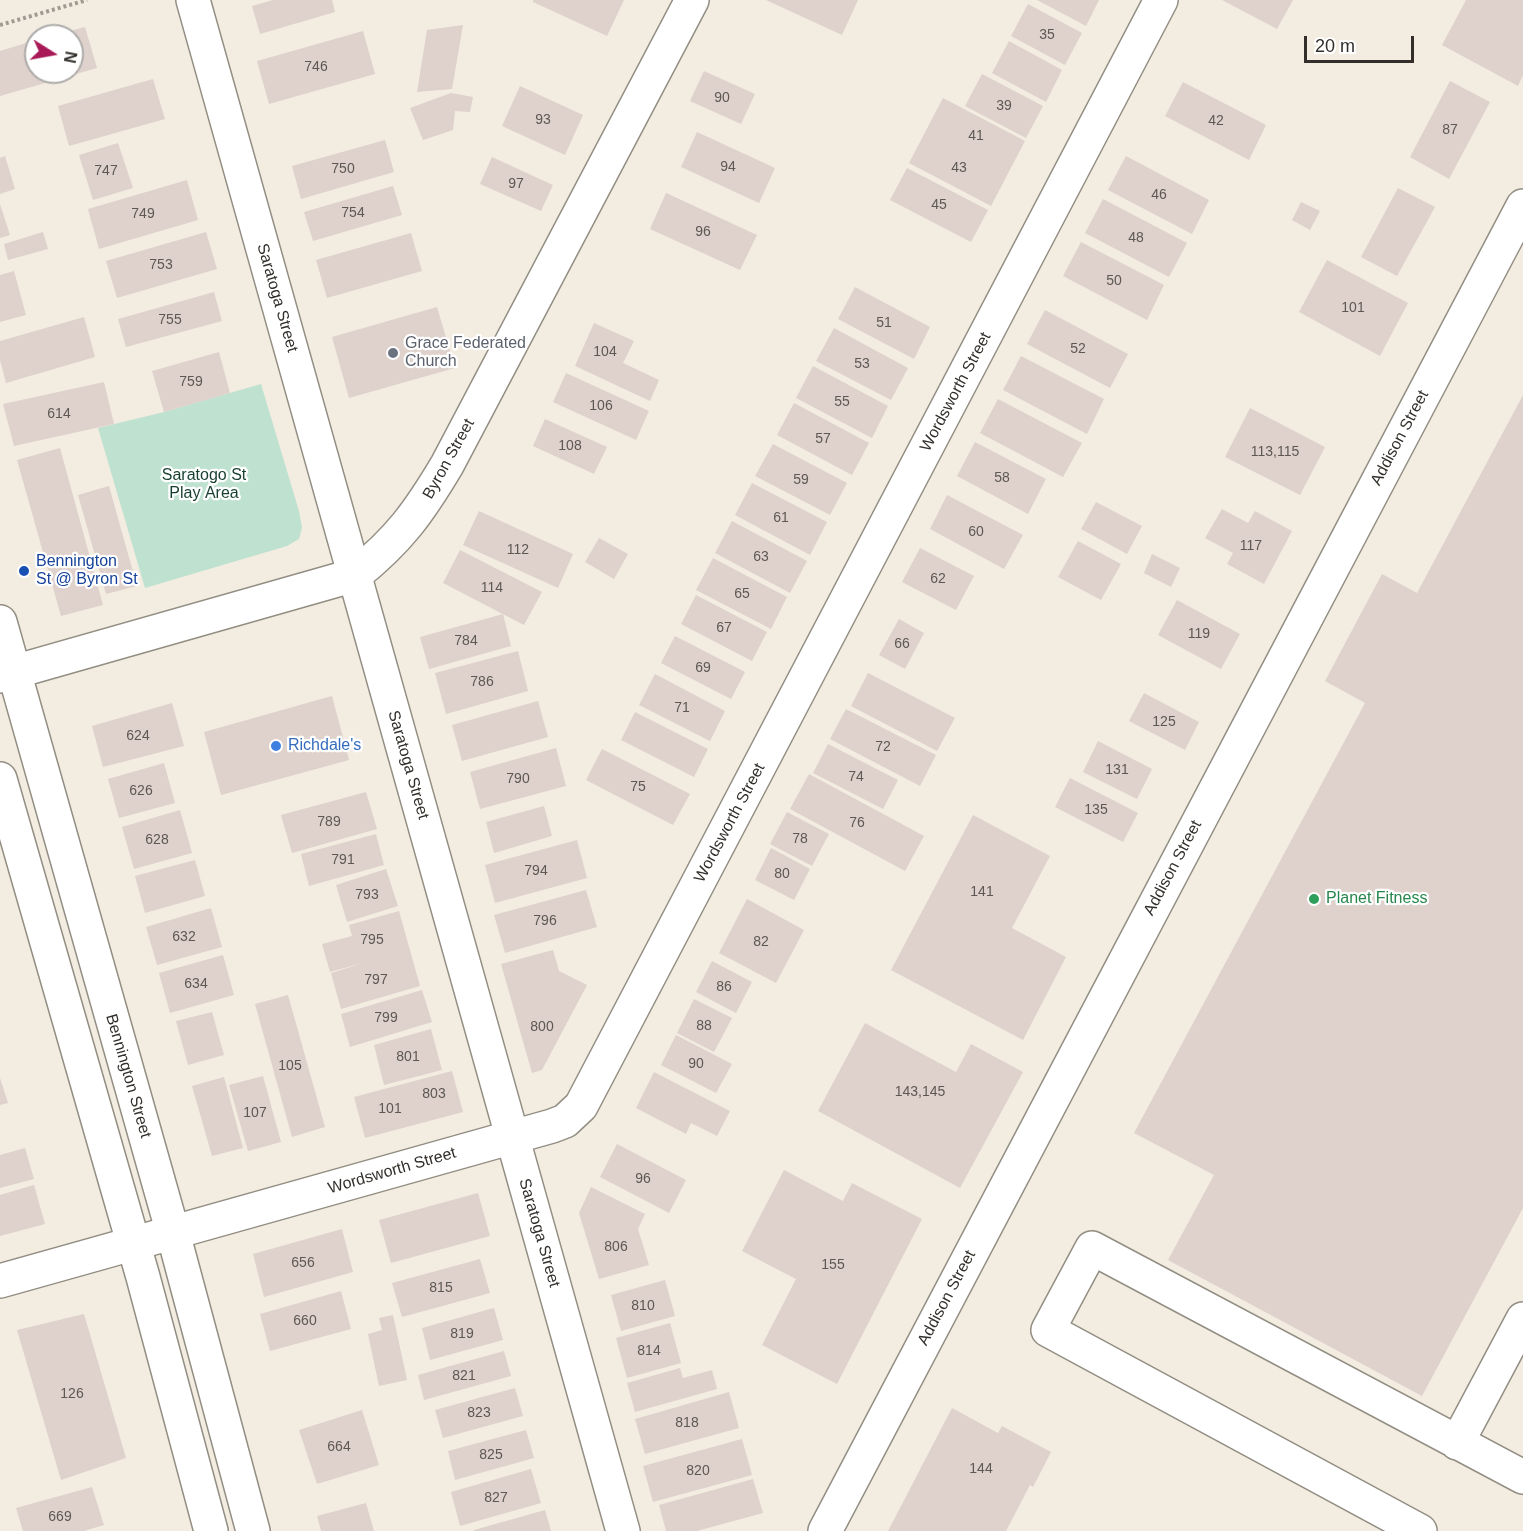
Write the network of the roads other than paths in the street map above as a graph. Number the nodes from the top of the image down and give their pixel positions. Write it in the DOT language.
graph roads {
  1 [pos="193,0"];
  2 [pos="692,0"];
  3 [pos="1161,0"];
  4 [pos="1523,206"];
  5 [pos="355,575"];
  6 [pos="0,622"];
  7 [pos="7,674"];
  8 [pos="0,779"];
  9 [pos="513,1138"];
  10 [pos="173,1233"];
  11 [pos="133,1244"];
  12 [pos="0,1281"];
  13 [pos="1523,1319"];
  14 [pos="1457,1443"];
  15 [pos="1523,1477"];
  16 [pos="211,1531"];
  17 [pos="253,1531"];
  18 [pos="623,1531"];
  19 [pos="825,1531"];
  20 [pos="1420,1531"];
  1 -- 5 [label="street, Saratoga Street"];
  2 -- 5 [label="street, Byron Street"];
  3 -- 9 [label="street, Wordsworth Street"];
  4 -- 19 [label="street, Addison Street"];
  5 -- 7 [label="street, Byron Street"];
  5 -- 9 [label="street, Saratoga Street"];
  6 -- 7 [label="street, Bennington Street"];
  7 -- 10 [label="street, Bennington Street"];
  8 -- 11 [label="street"];
  9 -- 10 [label="street, Wordsworth Street"];
  9 -- 18 [label="street, Saratoga Street"];
  10 -- 11 [label="street, Wordsworth Street"];
  10 -- 17 [label="street, Bennington Street"];
  11 -- 12 [label="street, Wordsworth Street"];
  11 -- 16 [label="street"];
  13 -- 14 [label="street"];
  14 -- 15 [label="street"];
  14 -- 20 [label="street"];
}
